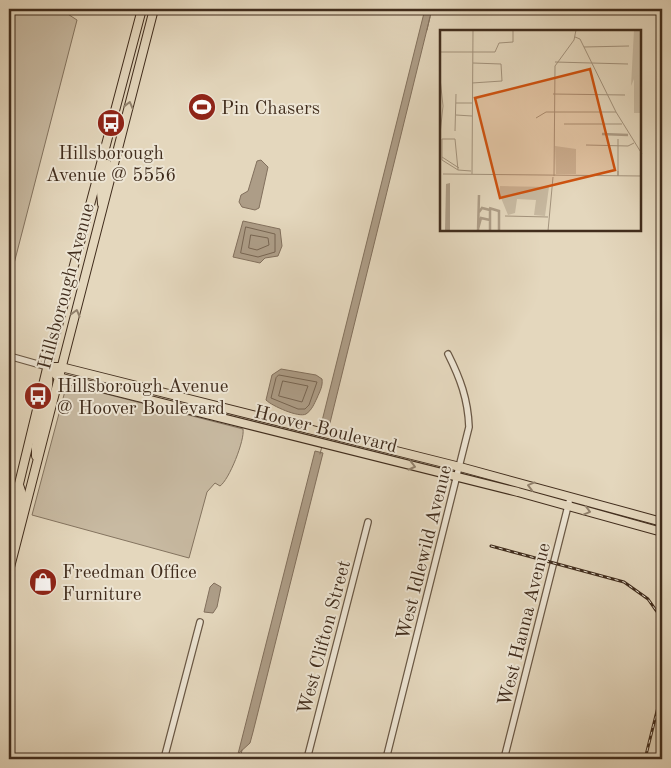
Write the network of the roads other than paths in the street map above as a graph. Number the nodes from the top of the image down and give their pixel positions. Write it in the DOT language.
graph roads {
  1 [pos="142,9"];
  2 [pos="154,9"];
  3 [pos="137,73"];
  4 [pos="110,135"];
  5 [pos="103,205"];
  6 [pos="448,354"];
  7 [pos="9,356"];
  8 [pos="48,367"];
  9 [pos="61,367"];
  10 [pos="58,377"];
  11 [pos="36,466"];
  12 [pos="460,467"];
  13 [pos="457,478"];
  14 [pos="18,485"];
  15 [pos="571,497"];
  16 [pos="568,506"];
  17 [pos="368,522"];
  18 [pos="662,522"];
  19 [pos="9,525"];
  20 [pos="662,532"];
  21 [pos="14,552"];
  22 [pos="9,571"];
  23 [pos="200,622"];
  24 [pos="164,759"];
  25 [pos="307,759"];
  26 [pos="386,759"];
  27 [pos="504,759"];
  1 -- 3 [label="main road"];
  1 -- 4 [label="main road, Hillsborough Avenue"];
  2 -- 3 [label="main road, Hillsborough Avenue"];
  5 -- 3 [label="main road, Hillsborough Avenue, one-way"];
  4 -- 5 [label="main road"];
  4 -- 8 [label="main road, Hillsborough Avenue"];
  9 -- 5 [label="main road, Hillsborough Avenue, one-way"];
  6 -- 12 [label="street, West Idlewild Avenue"];
  7 -- 8 [label="street"];
  8 -- 9 [label="main road, Hoover Boulevard"];
  8 -- 10 [label="main road"];
  8 -- 11 [label="main road"];
  8 -- 14 [label="main road, Hillsborough Avenue"];
  9 -- 10 [label="main road, Hillsborough Avenue"];
  9 -- 12 [label="main road, Hoover Boulevard"];
  10 -- 11 [label="main road, Hillsborough Avenue"];
  10 -- 13 [label="main road, Hoover Boulevard, one-way"];
  11 -- 21 [label="main road, Hillsborough Avenue"];
  12 -- 13 [label="street, West Idlewild Avenue"];
  15 -- 12 [label="main road, Hoover Boulevard, one-way"];
  13 -- 16 [label="main road, Hoover Boulevard"];
  13 -- 26 [label="street, West Idlewild Avenue"];
  14 -- 19 [label="main road, Hillsborough Avenue"];
  14 -- 21 [label="main road"];
  15 -- 16 [label="street, West Hanna Avenue"];
  15 -- 18 [label="main road, Hoover Boulevard"];
  16 -- 20 [label="main road, Hoover Boulevard, one-way"];
  16 -- 27 [label="street, West Hanna Avenue"];
  17 -- 25 [label="street, West Clifton Street"];
  21 -- 22 [label="main road, Hillsborough Avenue"];
  23 -- 24 [label="street"];
}
